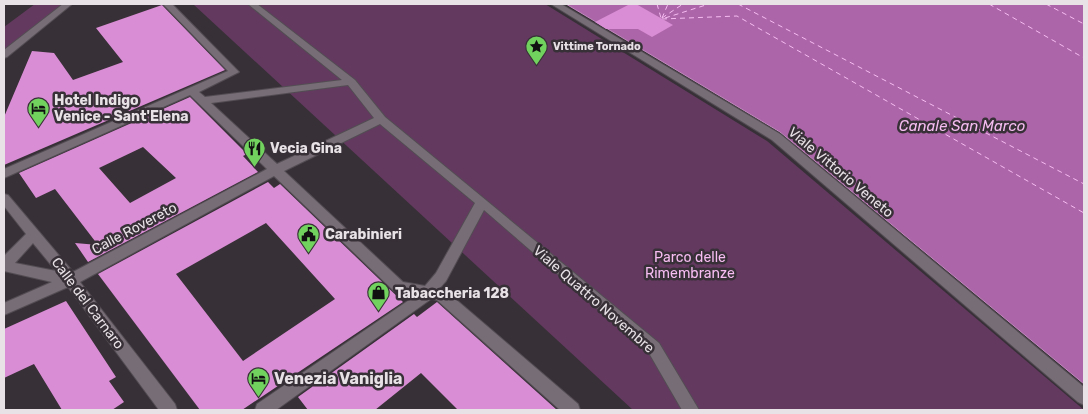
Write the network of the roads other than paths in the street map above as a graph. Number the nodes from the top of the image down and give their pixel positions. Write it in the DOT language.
graph roads {
  1 [pos="68,4"];
  2 [pos="167,4"];
  3 [pos="252,4"];
  4 [pos="555,4"];
  5 [pos="4,55"];
  6 [pos="351,82"];
  7 [pos="192,90"];
  8 [pos="203,101"];
  9 [pos="381,119"];
  10 [pos="276,169"];
  11 [pos="4,174"];
  12 [pos="4,198"];
  13 [pos="482,202"];
  14 [pos="34,234"];
  15 [pos="4,265"];
  16 [pos="71,280"];
  17 [pos="428,293"];
  18 [pos="4,309"];
  19 [pos="1084,397"];
  20 [pos="266,409"];
  21 [pos="168,410"];
  22 [pos="572,410"];
  23 [pos="691,410"];
  1 -- 5 [label="street"];
  2 -- 7 [label="street"];
  3 -- 6 [label="street, Viale Quattro Novembre"];
  4 -- 19 [label="street, Viale Vittorio Veneto"];
  6 -- 8 [label="street"];
  6 -- 9 [label="street, Viale Quattro Novembre"];
  7 -- 8 [label="street"];
  7 -- 11 [label="street"];
  8 -- 10 [label="street"];
  9 -- 10 [label="street"];
  9 -- 13 [label="street, Viale Quattro Novembre"];
  10 -- 16 [label="street, Calle Rovereto"];
  10 -- 17 [label="street"];
  12 -- 14 [label="street, Calle del Carnaro"];
  13 -- 17 [label="street"];
  13 -- 23 [label="street, Viale Quattro Novembre"];
  14 -- 15 [label="street"];
  14 -- 16 [label="street, Calle del Carnaro"];
  15 -- 16 [label="street"];
  16 -- 18 [label="street, Calle Rovereto"];
  16 -- 21 [label="street, Calle del Carnaro"];
  17 -- 20 [label="street"];
  17 -- 22 [label="street"];
}
